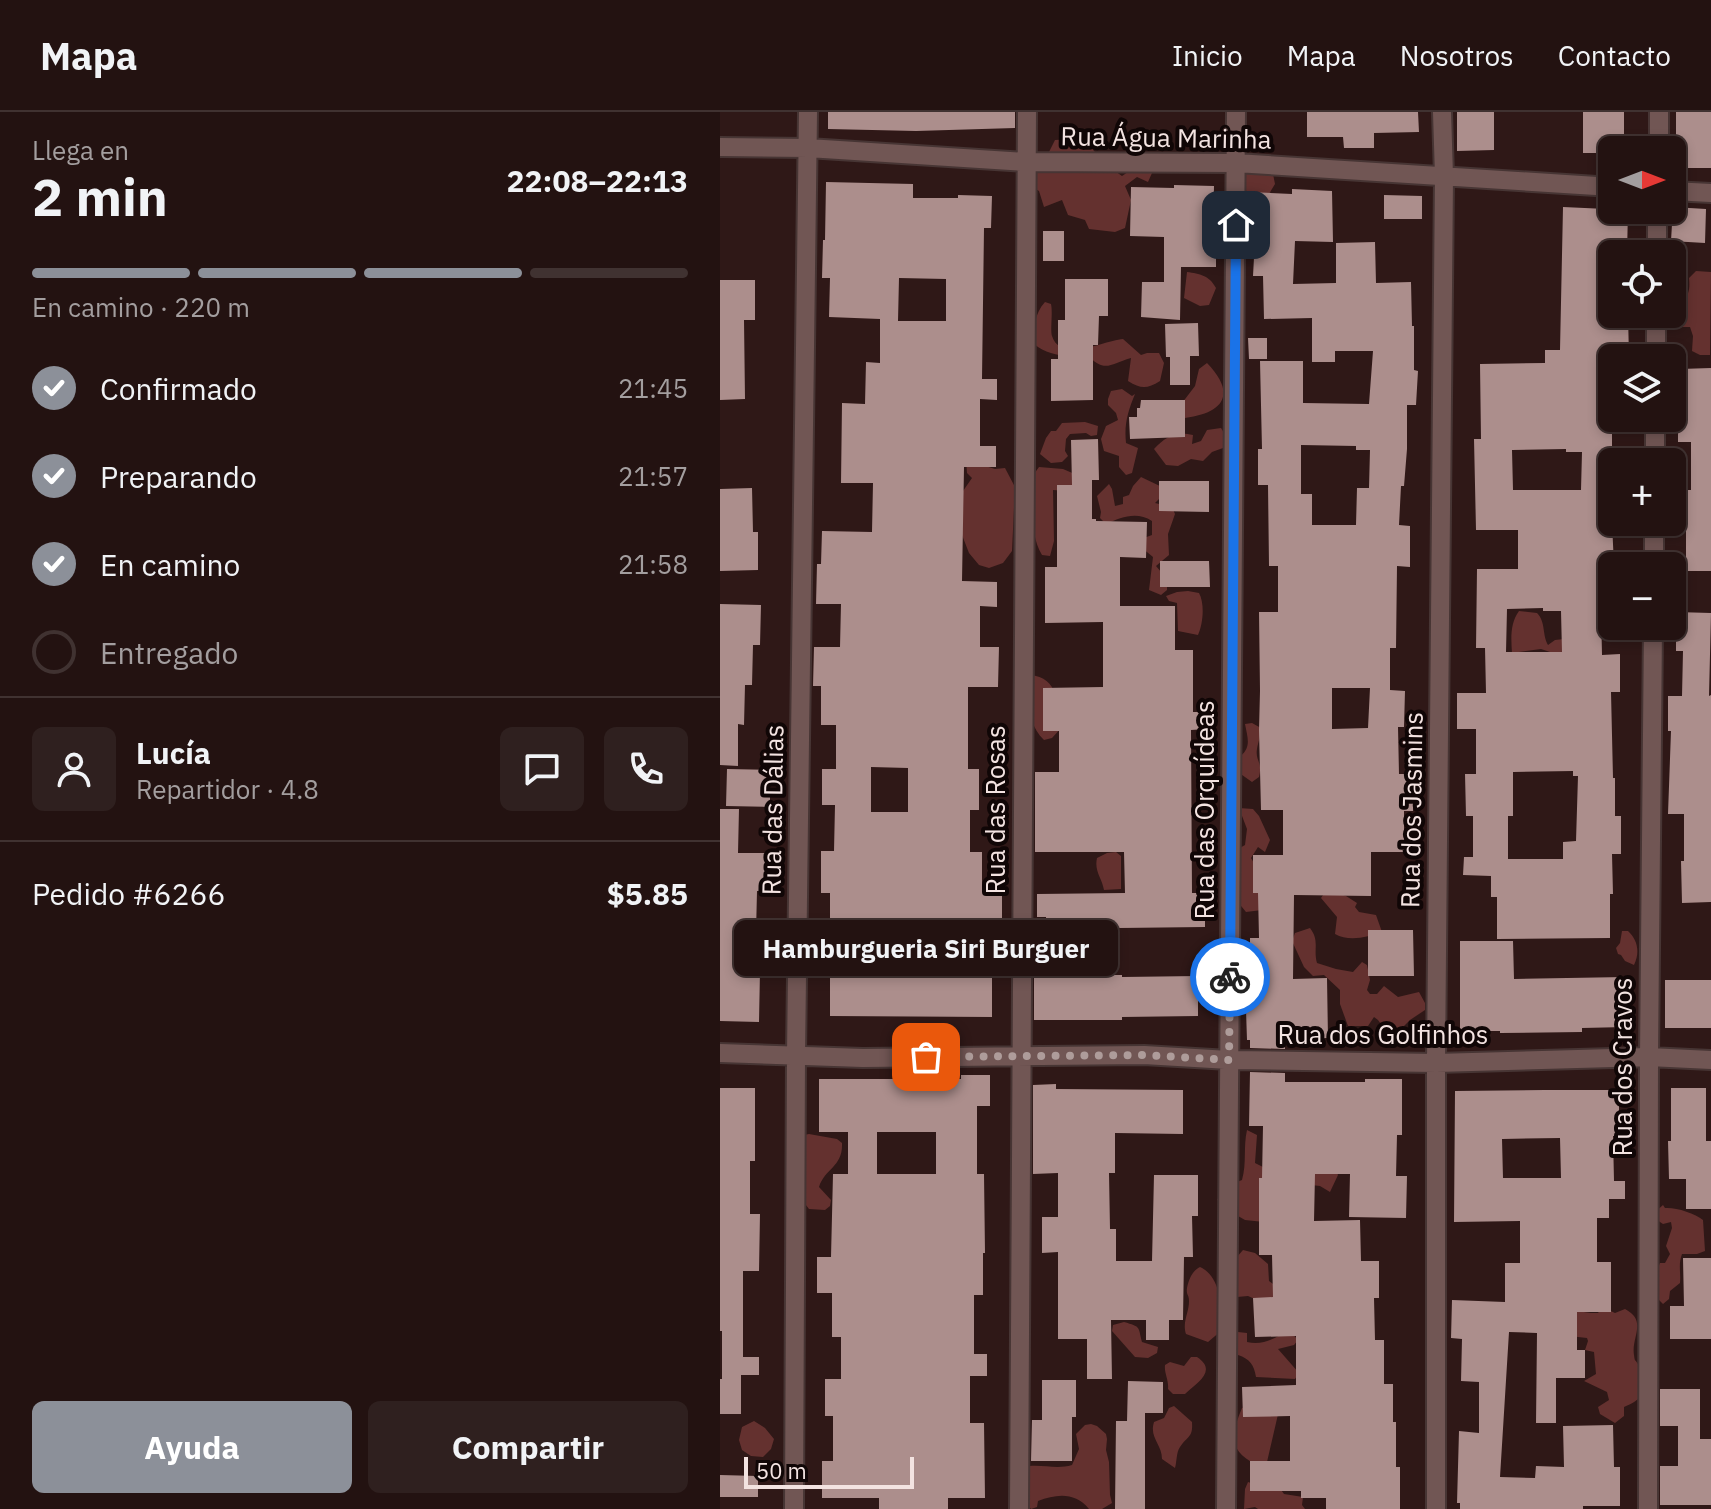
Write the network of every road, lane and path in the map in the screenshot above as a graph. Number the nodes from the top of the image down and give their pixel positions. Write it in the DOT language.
graph roads {
  1 [pos="808,112"];
  2 [pos="1027,112"];
  3 [pos="1236,112"];
  4 [pos="1442,112"];
  5 [pos="1659,112"];
  6 [pos="1659,136"];
  7 [pos="720,147"];
  8 [pos="808,148"];
  9 [pos="1026,162"];
  10 [pos="1236,163"];
  11 [pos="1444,176"];
  12 [pos="1598,186"];
  13 [pos="1686,192"];
  14 [pos="1711,193"];
  15 [pos="1653,640"];
  16 [pos="720,1053"];
  17 [pos="796,1055"];
  18 [pos="1021,1056"];
  19 [pos="1649,1057"];
  20 [pos="1229,1060"];
  21 [pos="1711,1060"];
  22 [pos="1436,1063"];
  23 [pos="794,1509"];
  24 [pos="1019,1509"];
  25 [pos="1226,1509"];
  26 [pos="1436,1509"];
  27 [pos="1648,1509"];
  1 -- 8 [label="street, Rua das Dálias"];
  2 -- 9 [label="street, Rua das Rosas"];
  3 -- 10 [label="street, Rua das Orquídeas"];
  4 -- 11 [label="street, Rua dos Jasmins"];
  5 -- 6 [label="street"];
  7 -- 8 [label="street, Rua Água Marinha"];
  8 -- 9 [label="street, Rua Água Marinha"];
  8 -- 17 [label="street, Rua das Dálias"];
  9 -- 10 [label="street, Rua Água Marinha"];
  9 -- 18 [label="street, Rua das Rosas"];
  10 -- 11 [label="street, Rua Água Marinha"];
  10 -- 20 [label="street, Rua das Orquídeas"];
  11 -- 12 [label="street, Rua Água Marinha"];
  11 -- 22 [label="street, Rua dos Jasmins"];
  13 -- 14 [label="street"];
  15 -- 19 [label="street, Rua dos Cravos"];
  16 -- 17 [label="street, Rua dos Golfinhos"];
  17 -- 18 [label="street, Rua dos Golfinhos"];
  17 -- 23 [label="street, Rua das Dálias"];
  18 -- 20 [label="street, Rua dos Golfinhos"];
  18 -- 24 [label="street, Rua das Rosas"];
  19 -- 21 [label="street, Rua dos Golfinhos"];
  19 -- 22 [label="street, Rua dos Golfinhos"];
  19 -- 27 [label="street, Rua dos Cravos"];
  20 -- 22 [label="street, Rua dos Golfinhos"];
  20 -- 25 [label="street, Rua das Orquídeas"];
  22 -- 26 [label="street, Rua dos Jasmins"];
}
